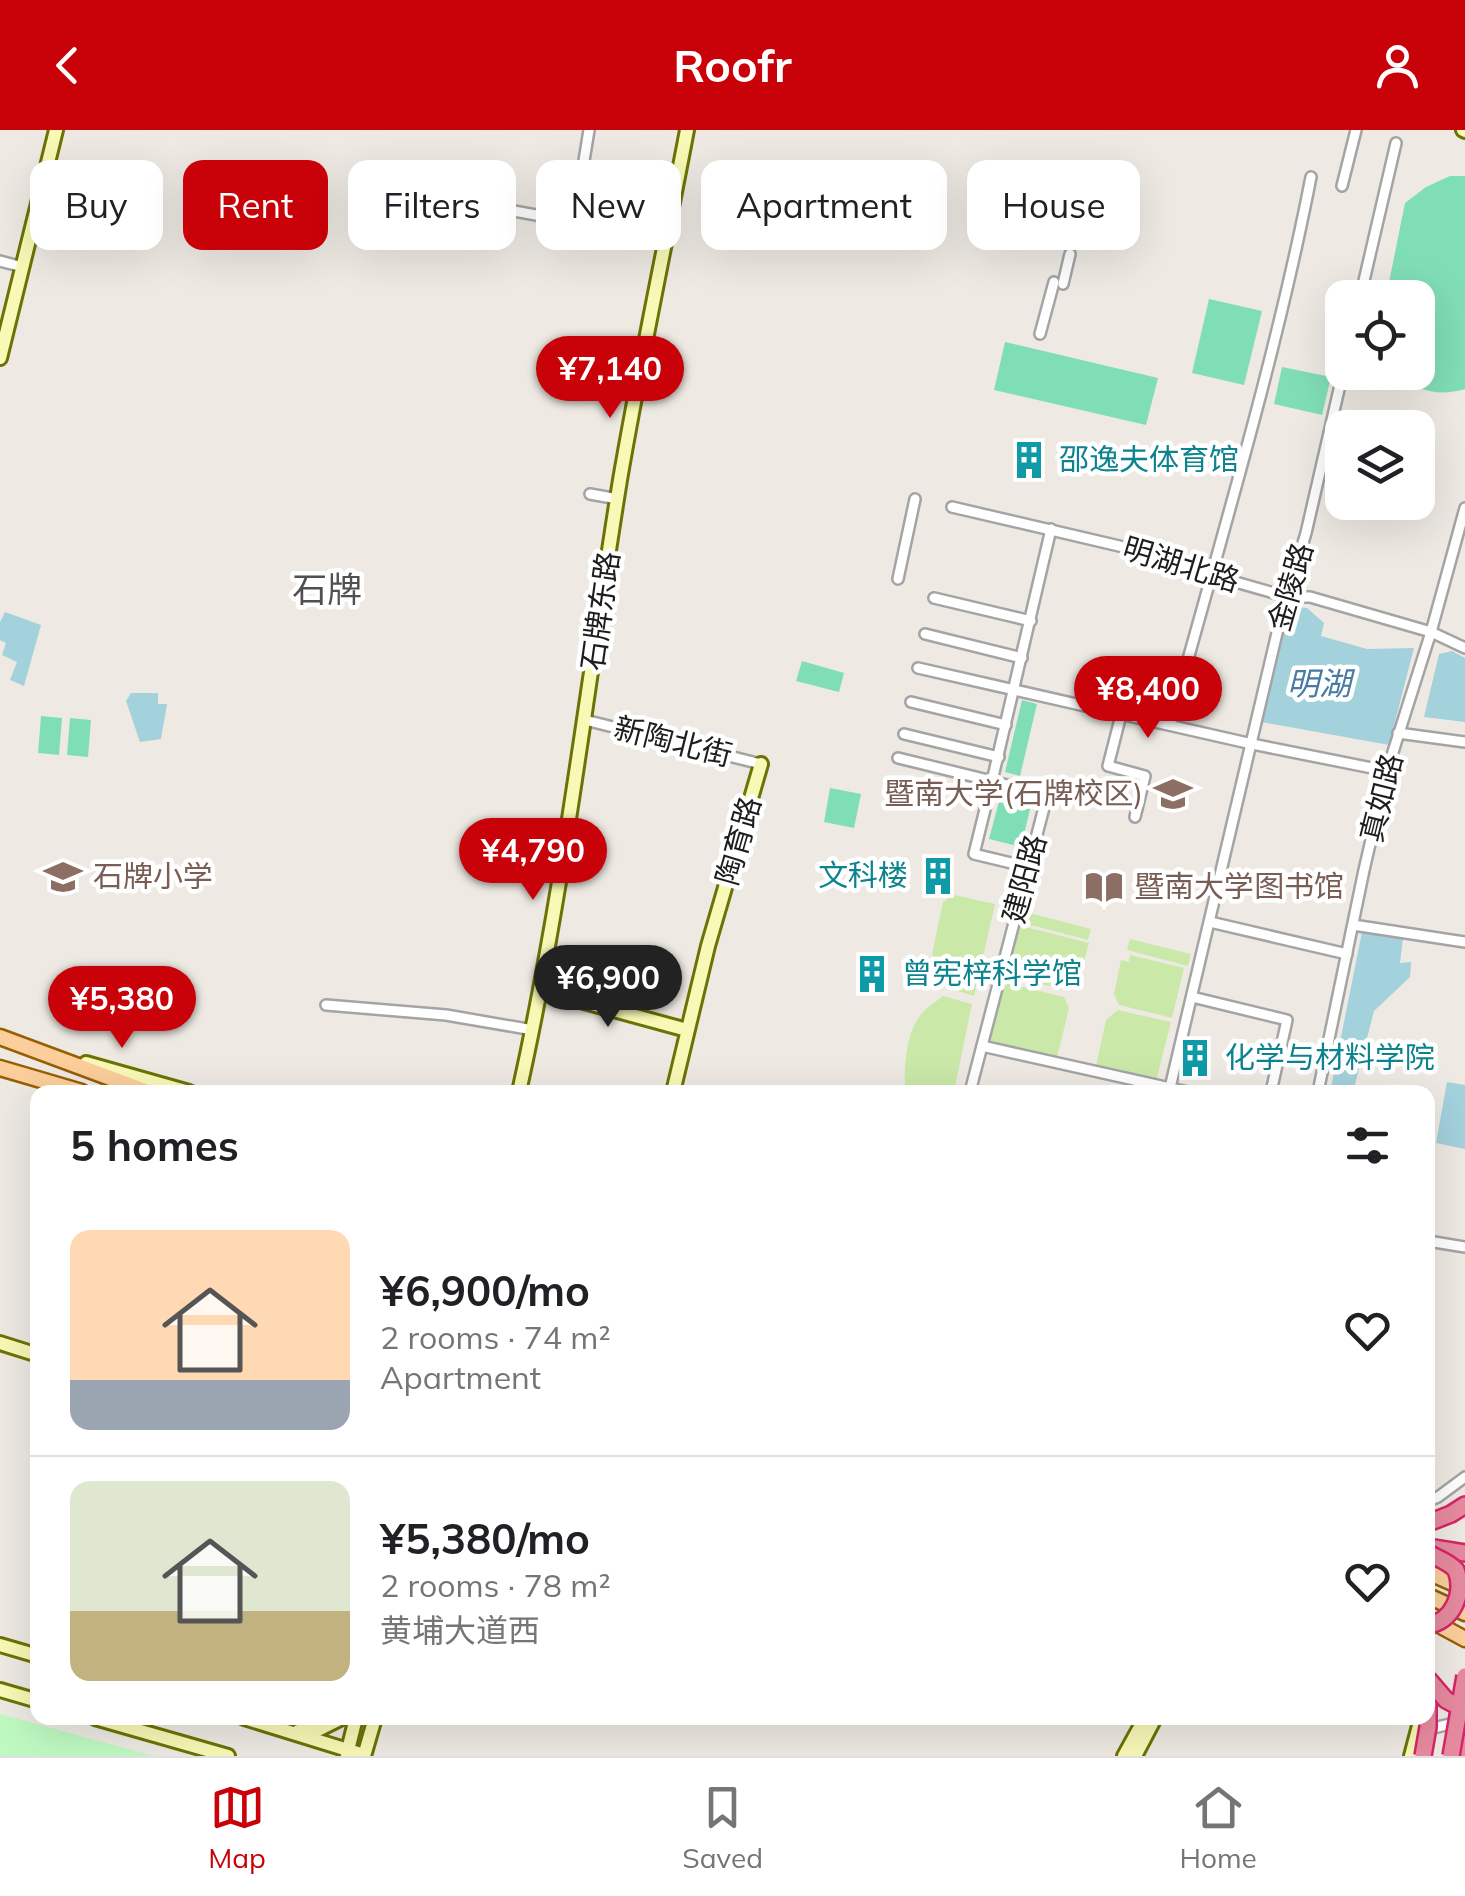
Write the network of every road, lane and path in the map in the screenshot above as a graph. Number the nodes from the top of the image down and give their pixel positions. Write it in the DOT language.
graph roads {
  1 [pos="56,130"];
  2 [pos="590,130"];
  3 [pos="687,130"];
  4 [pos="1356,130"];
  5 [pos="1396,143"];
  6 [pos="1311,177"];
  7 [pos="1342,186"];
  8 [pos="516,211"];
  9 [pos="1070,254"];
  10 [pos="0,261"];
  11 [pos="23,266"];
  12 [pos="1364,280"];
  13 [pos="1040,334"];
  14 [pos="0,358"];
  15 [pos="1340,390"];
  16 [pos="590,494"];
  17 [pos="618,499"];
  18 [pos="916,499"];
  19 [pos="952,507"];
  20 [pos="1465,508"];
  21 [pos="1051,530"];
  22 [pos="1210,575"];
  23 [pos="898,579"];
  24 [pos="1288,597"];
  25 [pos="934,598"];
  26 [pos="1031,621"];
  27 [pos="1431,632"];
  28 [pos="925,634"];
  29 [pos="1465,648"];
  30 [pos="1022,658"];
  31 [pos="918,668"];
  32 [pos="1014,690"];
  33 [pos="911,702"];
  34 [pos="1121,715"];
  35 [pos="585,720"];
  36 [pos="1006,725"];
  37 [pos="1170,726"];
  38 [pos="1398,733"];
  39 [pos="904,734"];
  40 [pos="1465,742"];
  41 [pos="1252,744"];
  42 [pos="999,757"];
  43 [pos="898,758"];
  44 [pos="761,764"];
  45 [pos="1387,772"];
  46 [pos="992,781"];
  47 [pos="1136,817"];
  48 [pos="1028,867"];
  49 [pos="1210,922"];
  50 [pos="1352,925"];
  51 [pos="1465,942"];
  52 [pos="1346,954"];
  53 [pos="540,990"];
  54 [pos="1192,997"];
  55 [pos="326,1005"];
  56 [pos="533,1030"];
  57 [pos="687,1030"];
  58 [pos="0,1037"];
  59 [pos="982,1046"];
  60 [pos="42,1052"];
  61 [pos="0,1068"];
  62 [pos="32,1079"];
  63 [pos="48,1085"];
  64 [pos="55,1085"];
  65 [pos="129,1085"];
  66 [pos="163,1085"];
  67 [pos="521,1085"];
  68 [pos="675,1085"];
  69 [pos="972,1085"];
  70 [pos="1148,1085"];
  71 [pos="1170,1085"];
  72 [pos="1273,1085"];
  73 [pos="1319,1085"];
  74 [pos="1435,1241"];
  75 [pos="1465,1246"];
  76 [pos="0,1343"];
  77 [pos="30,1352"];
  78 [pos="1465,1477"];
  79 [pos="1435,1498"];
  80 [pos="1465,1505"];
  81 [pos="1435,1520"];
  82 [pos="1435,1551"];
  83 [pos="1465,1553"];
  84 [pos="1435,1555"];
  85 [pos="1465,1564"];
  86 [pos="1435,1568"];
  87 [pos="1435,1573"];
  88 [pos="1465,1588"];
  89 [pos="1435,1599"];
  90 [pos="1465,1613"];
  91 [pos="1435,1622"];
  92 [pos="1435,1625"];
  93 [pos="1465,1640"];
  94 [pos="0,1645"];
  95 [pos="30,1654"];
  96 [pos="1465,1676"];
  97 [pos="1435,1687"];
  98 [pos="0,1690"];
  99 [pos="30,1699"];
  100 [pos="1465,1710"];
  101 [pos="120,1725"];
  102 [pos="268,1725"];
  103 [pos="328,1725"];
  104 [pos="354,1725"];
  105 [pos="373,1725"];
  106 [pos="1141,1725"];
  107 [pos="1151,1725"];
  108 [pos="1419,1725"];
  109 [pos="1428,1725"];
  110 [pos="1465,1725"];
  111 [pos="286,1730"];
  112 [pos="1415,1736"];
  113 [pos="315,1740"];
  114 [pos="1465,1743"];
  115 [pos="347,1753"];
  116 [pos="228,1756"];
  117 [pos="315,1756"];
  118 [pos="365,1756"];
  119 [pos="1124,1756"];
  120 [pos="1135,1756"];
  121 [pos="1411,1756"];
  122 [pos="1424,1756"];
  123 [pos="1450,1756"];
  124 [pos="1462,1756"];
  1 -- 11 [label="street"];
  2 -- 8 [label="street"];
  3 -- 17 [label="street, 石牌东路"];
  4 -- 7 [label="street"];
  5 -- 12 [label="street"];
  6 -- 22 [label="street"];
  9 -- 13 [label="street"];
  10 -- 11 [label="street"];
  11 -- 14 [label="street"];
  15 -- 24 [label="street, 金陵路"];
  16 -- 17 [label="street"];
  17 -- 35 [label="street, 石牌东路"];
  18 -- 23 [label="street"];
  19 -- 21 [label="street, 明湖北路"];
  20 -- 27 [label="street, 真如路"];
  21 -- 22 [label="street, 明湖北路"];
  21 -- 26 [label="street"];
  22 -- 24 [label="street, 明湖北路"];
  22 -- 37 [label="street"];
  24 -- 27 [label="street, 明湖北路"];
  24 -- 41 [label="street, 金陵路"];
  25 -- 26 [label="street"];
  26 -- 30 [label="street"];
  27 -- 29 [label="street, 明湖北路"];
  27 -- 38 [label="street, 真如路"];
  28 -- 30 [label="street"];
  30 -- 32 [label="street"];
  31 -- 32 [label="street"];
  32 -- 34 [label="street"];
  32 -- 36 [label="street"];
  33 -- 36 [label="street"];
  34 -- 37 [label="street"];
  34 -- 47 [label="street"];
  35 -- 44 [label="street, 新陶北街"];
  35 -- 53 [label="street, 石牌东路"];
  36 -- 42 [label="street"];
  37 -- 41 [label="street"];
  38 -- 40 [label="street"];
  38 -- 45 [label="street, 真如路"];
  39 -- 42 [label="street"];
  41 -- 45 [label="street"];
  41 -- 49 [label="street, 金陵路"];
  42 -- 46 [label="street"];
  43 -- 46 [label="street"];
  44 -- 57 [label="street, 陶育路"];
  45 -- 50 [label="street, 真如路"];
  46 -- 48 [label="street, 建阳路"];
  46 -- 48 [label="street"];
  48 -- 59 [label="street, 建阳路"];
  49 -- 52 [label="street"];
  49 -- 54 [label="street, 金陵路"];
  50 -- 51 [label="street"];
  50 -- 52 [label="street, 真如路"];
  52 -- 73 [label="street, 真如路"];
  53 -- 56 [label="street, 石牌东路"];
  53 -- 57 [label="street"];
  54 -- 71 [label="street, 金陵路"];
  54 -- 72 [label="street"];
  55 -- 56 [label="street"];
  56 -- 67 [label="street, 石牌东路"];
  57 -- 68 [label="street, 陶育路"];
  58 -- 60 [label="main road"];
  59 -- 69 [label="street, 建阳路"];
  59 -- 70 [label="street"];
  60 -- 65 [label="main road"];
  60 -- 66 [label="street"];
  61 -- 62 [label="main road"];
  62 -- 63 [label="street"];
  62 -- 64 [label="main road"];
  74 -- 75 [label="street"];
  76 -- 77 [label="street"];
  78 -- 79 [label="street"];
  80 -- 81 [label="highway"];
  82 -- 83 [label="highway"];
  84 -- 91 [label="highway, bridge"];
  85 -- 86 [label="main road"];
  87 -- 88 [label="main road"];
  89 -- 90 [label="main road"];
  92 -- 93 [label="main road"];
  94 -- 95 [label="street"];
  96 -- 123 [label="highway, bridge"];
  97 -- 100 [label="highway, bridge"];
  98 -- 99 [label="street"];
  101 -- 116 [label="street"];
  102 -- 111 [label="street"];
  103 -- 111 [label="street"];
  104 -- 115 [label="street"];
  105 -- 118 [label="street"];
  106 -- 119 [label="street"];
  107 -- 120 [label="street"];
  108 -- 112 [label="street"];
  109 -- 122 [label="highway, bridge"];
  110 -- 112 [label="street"];
  111 -- 113 [label="street"];
  112 -- 121 [label="street"];
  113 -- 115 [label="street"];
  113 -- 117 [label="street"];
  114 -- 124 [label="highway"];
  115 -- 118 [label="street"];
}
